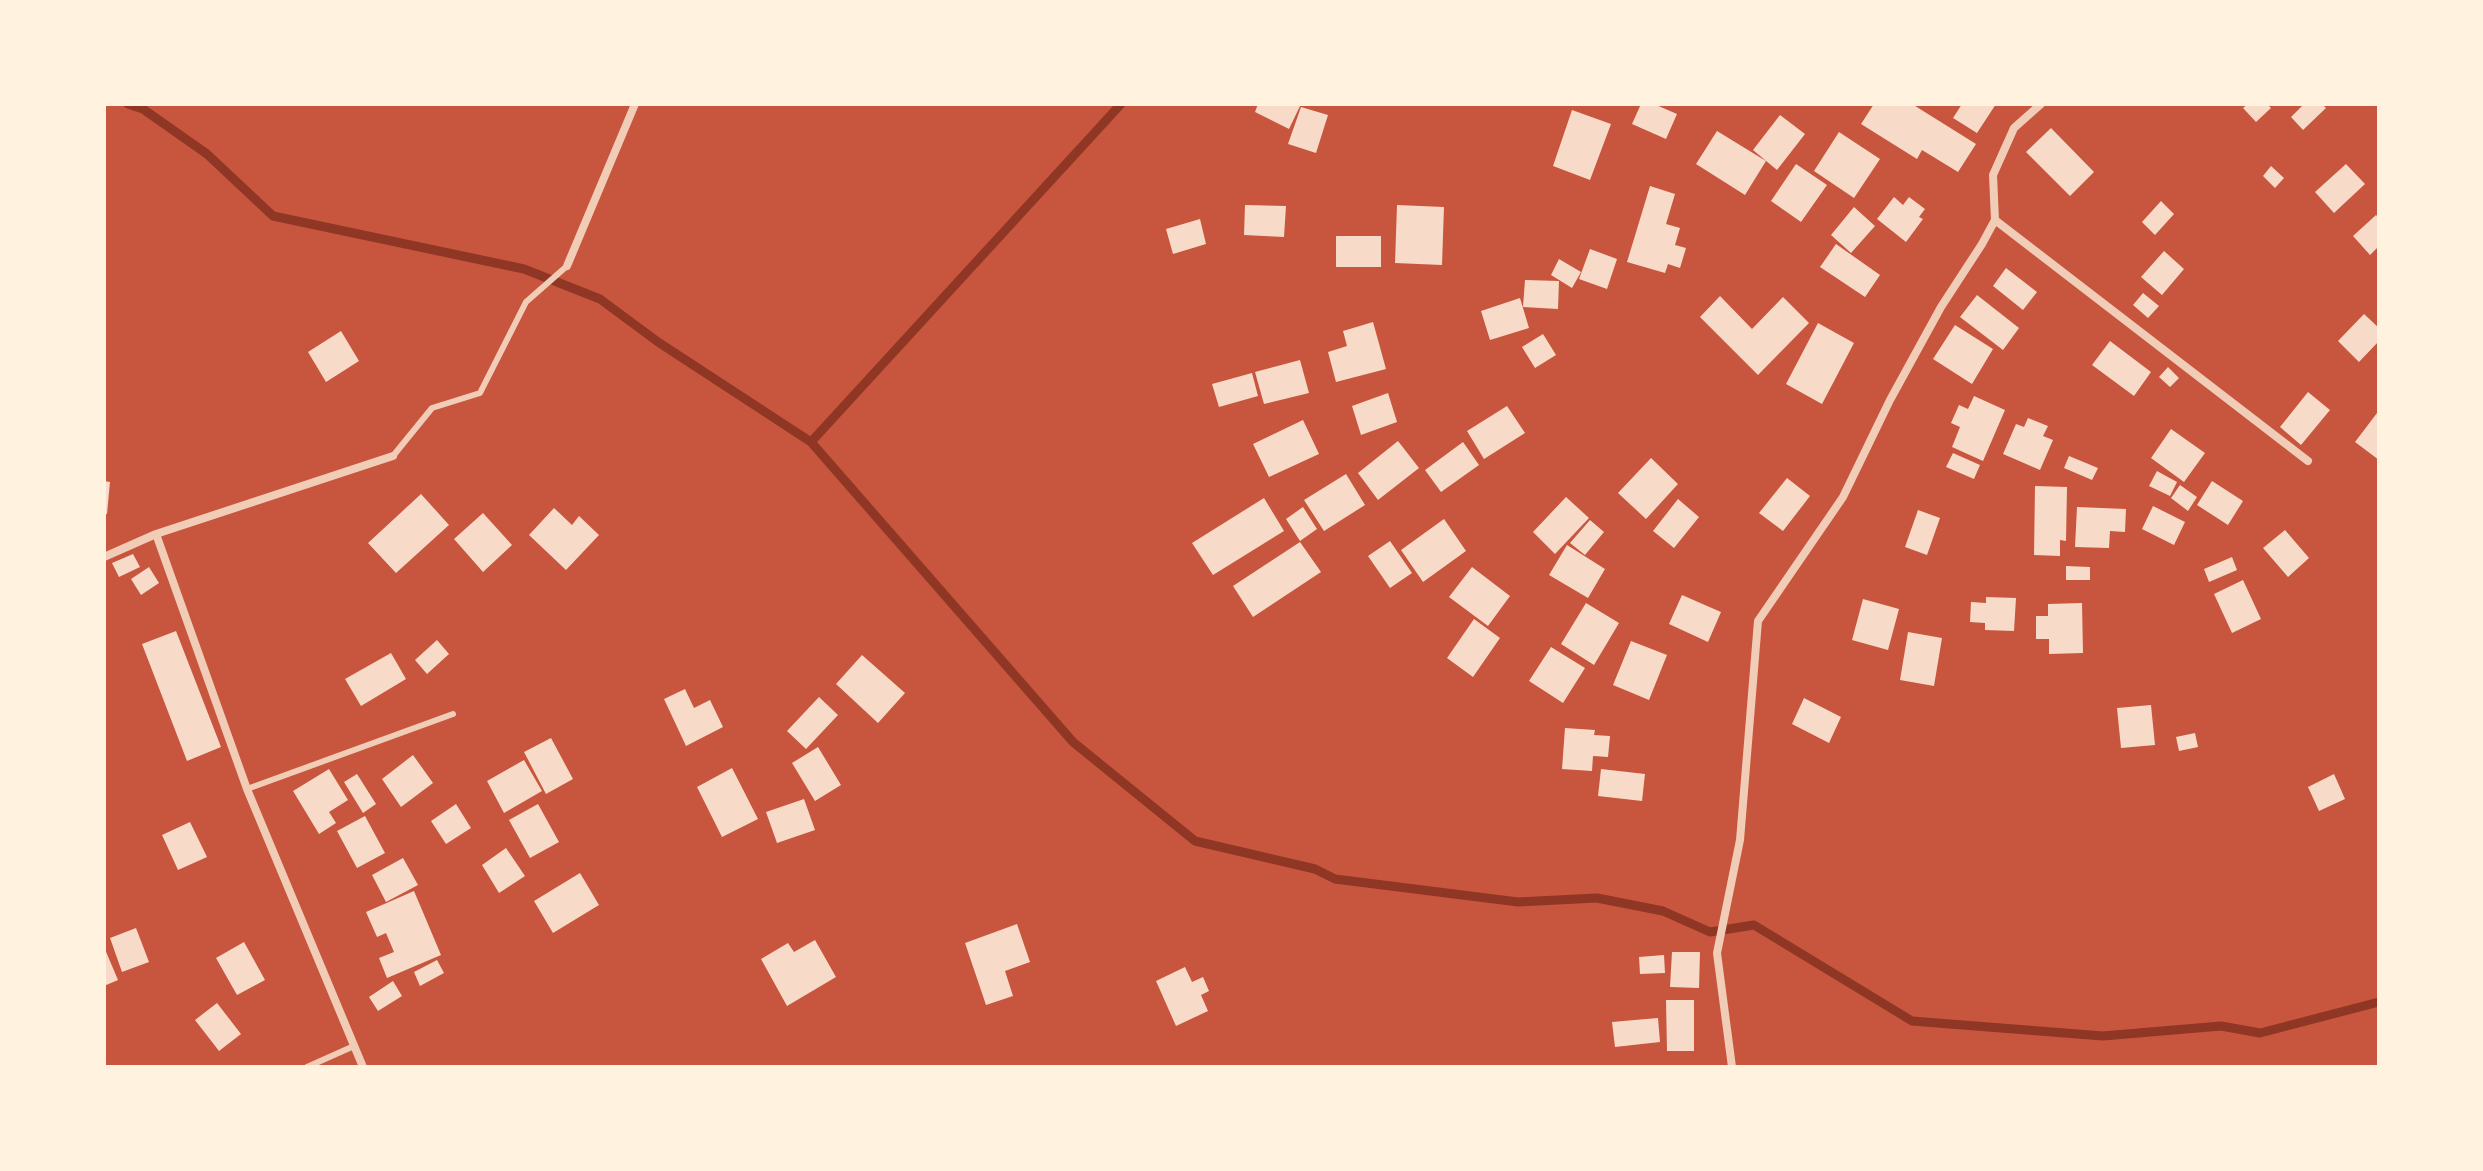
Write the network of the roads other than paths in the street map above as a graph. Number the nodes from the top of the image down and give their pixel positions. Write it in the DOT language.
graph roads {
  1 [pos="635,104"];
  2 [pos="2041,104"];
  3 [pos="1995,220"];
  4 [pos="567,266"];
  5 [pos="393,456"];
  6 [pos="2308,461"];
  7 [pos="156,534"];
  8 [pos="104,557"];
  9 [pos="453,714"];
  10 [pos="247,789"];
  11 [pos="354,1046"];
  12 [pos="307,1067"];
  13 [pos="363,1067"];
  14 [pos="1732,1067"];
  1 -- 4 [label="street"];
  2 -- 3 [label="street"];
  3 -- 6 [label="street"];
  3 -- 14 [label="street"];
  4 -- 5 [label="lane"];
  5 -- 7 [label="street"];
  7 -- 8 [label="street"];
  7 -- 10 [label="street"];
  9 -- 10 [label="lane"];
  10 -- 11 [label="street"];
  11 -- 12 [label="lane"];
  11 -- 13 [label="street"];
}
